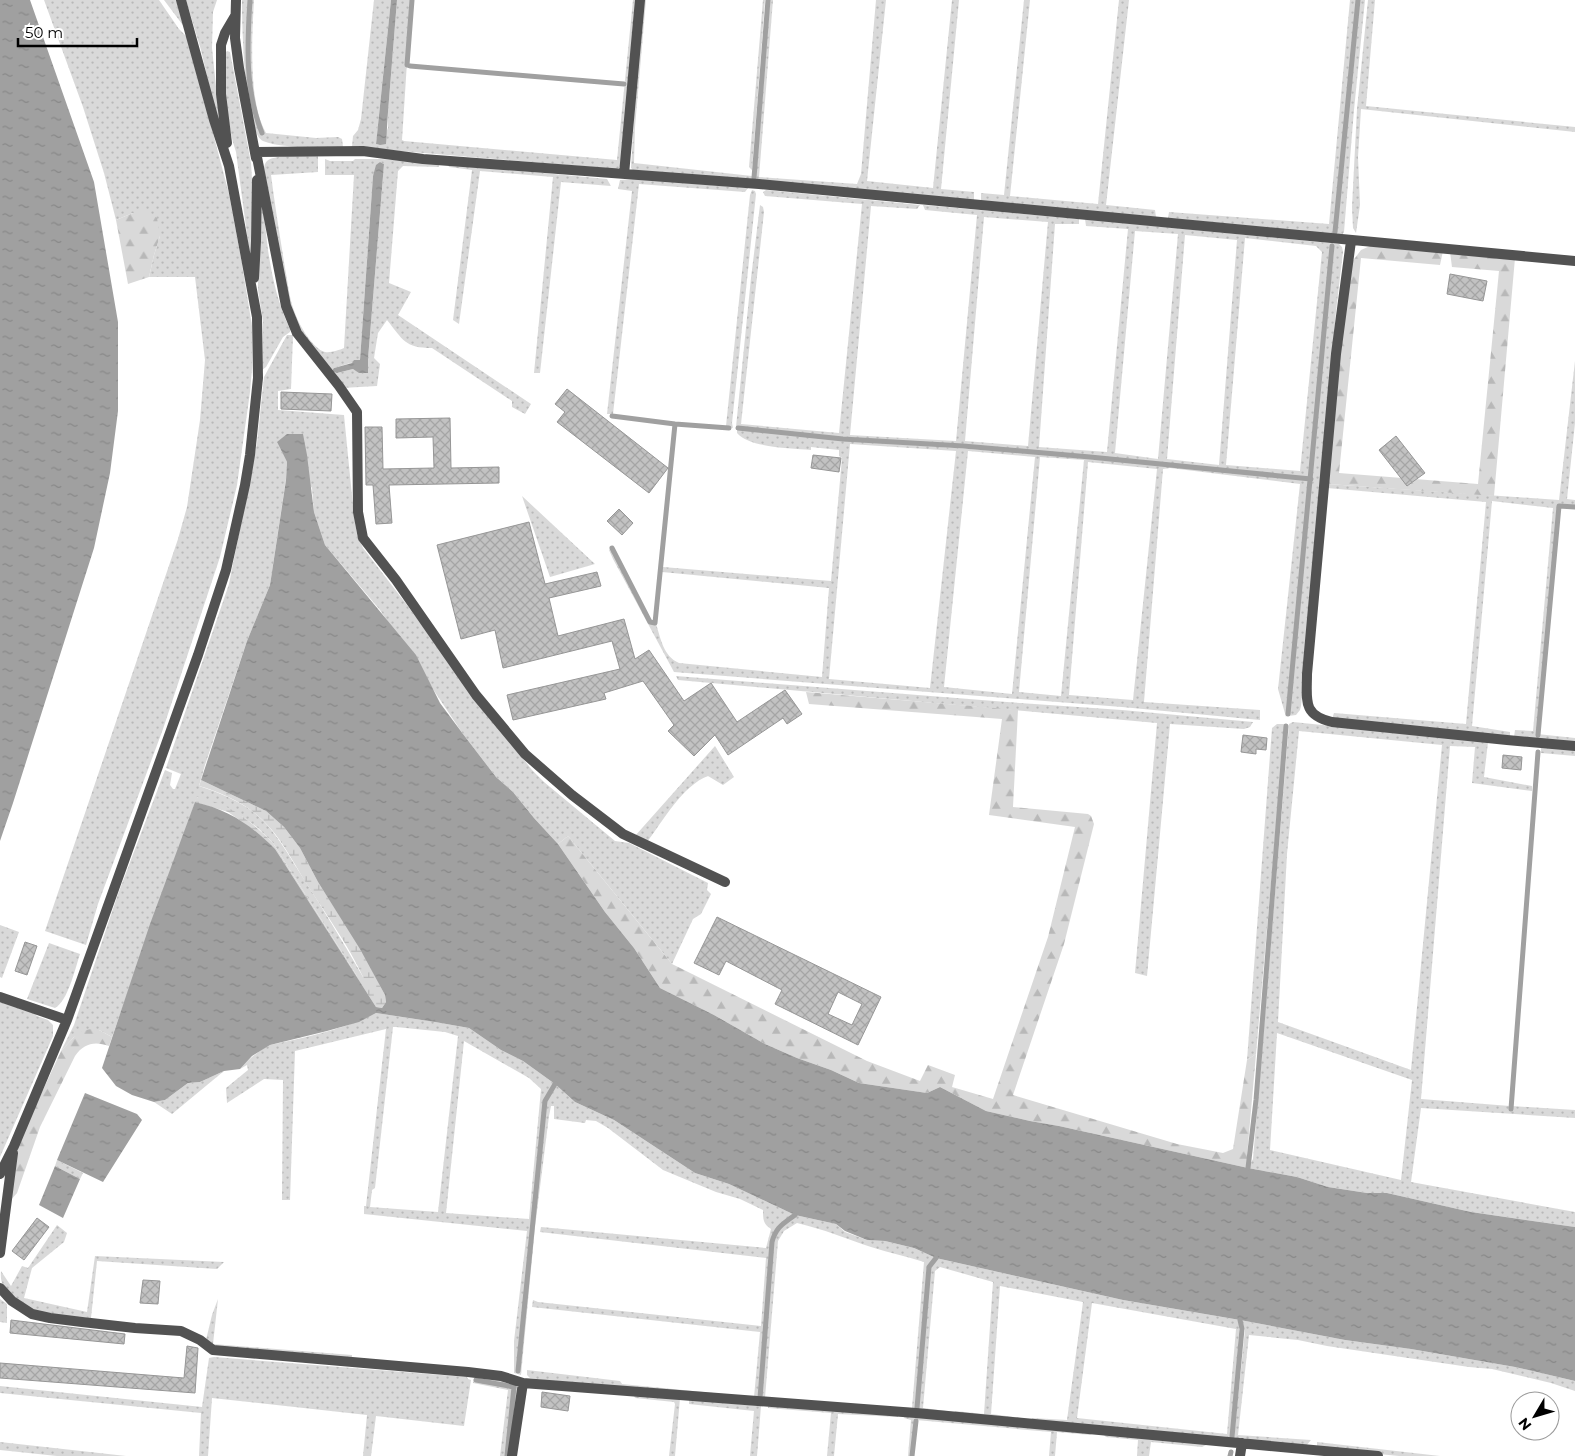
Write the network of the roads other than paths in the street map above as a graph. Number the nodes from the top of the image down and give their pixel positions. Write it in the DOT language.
graph roads {
  1 [pos="181,0"];
  2 [pos="236,0"];
  3 [pos="640,0"];
  4 [pos="236,15"];
  5 [pos="256,152"];
  6 [pos="229,166"];
  7 [pos="624,174"];
  8 [pos="1351,240"];
  9 [pos="1575,261"];
  10 [pos="253,294"];
  11 [pos="1575,746"];
  12 [pos="725,882"];
  13 [pos="0,998"];
  14 [pos="67,1020"];
  15 [pos="14,1146"];
  16 [pos="0,1174"];
  17 [pos="0,1253"];
  18 [pos="0,1288"];
  19 [pos="523,1383"];
  20 [pos="1242,1443"];
  21 [pos="512,1456"];
  22 [pos="1240,1456"];
  23 [pos="1378,1456"];
  1 -- 6 [label="street"];
  2 -- 4 [label="street"];
  3 -- 7 [label="street"];
  4 -- 5 [label="street"];
  4 -- 6 [label="street"];
  5 -- 7 [label="street"];
  5 -- 10 [label="street"];
  5 -- 12 [label="street"];
  6 -- 10 [label="street"];
  7 -- 8 [label="street"];
  8 -- 9 [label="street"];
  8 -- 11 [label="street"];
  10 -- 14 [label="street"];
  13 -- 14 [label="street"];
  14 -- 15 [label="street"];
  15 -- 16 [label="street"];
  15 -- 17 [label="street"];
  18 -- 19 [label="street"];
  19 -- 20 [label="street"];
  19 -- 21 [label="street"];
  20 -- 22 [label="street"];
  20 -- 23 [label="street"];
}
